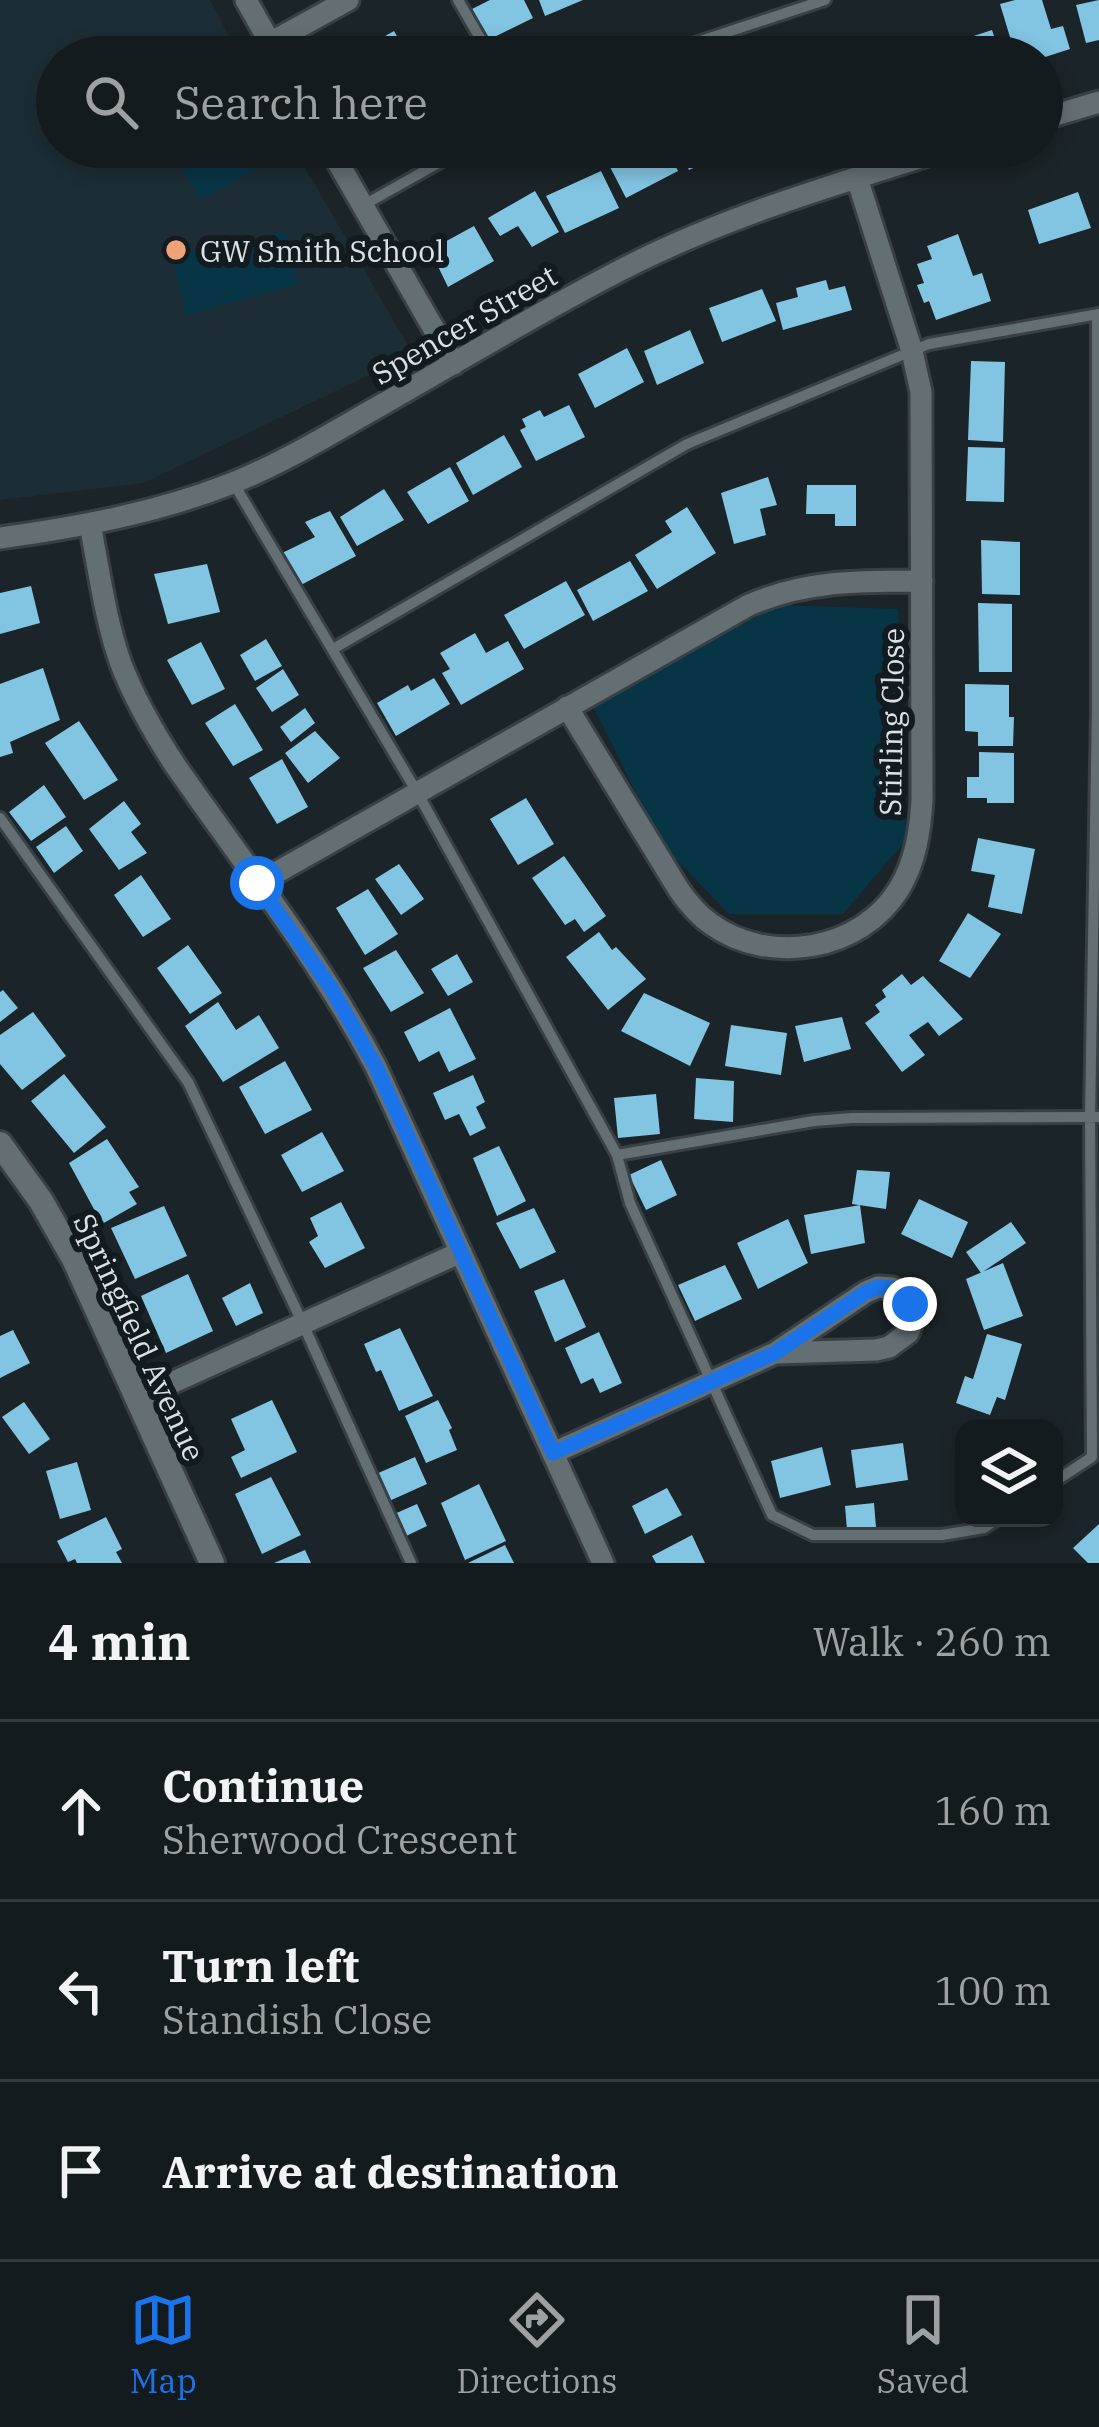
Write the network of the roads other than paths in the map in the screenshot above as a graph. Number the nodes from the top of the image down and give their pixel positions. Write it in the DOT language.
graph roads {
  1 [pos="246,0"];
  2 [pos="348,0"];
  3 [pos="458,0"];
  4 [pos="825,0"];
  5 [pos="266,36"];
  6 [pos="295,36"];
  7 [pos="479,36"];
  8 [pos="716,36"];
  9 [pos="1099,102"];
  10 [pos="1063,113"];
  11 [pos="340,168"];
  12 [pos="430,168"];
  13 [pos="888,168"];
  14 [pos="856,178"];
  15 [pos="362,206"];
  16 [pos="1098,315"];
  17 [pos="912,350"];
  18 [pos="454,364"];
  19 [pos="233,483"];
  20 [pos="89,524"];
  21 [pos="0,538"];
  22 [pos="922,581"];
  23 [pos="333,649"];
  24 [pos="567,707"];
  25 [pos="418,792"];
  26 [pos="0,818"];
  27 [pos="257,883"];
  28 [pos="1094,1117"];
  29 [pos="0,1144"];
  30 [pos="617,1155"];
  31 [pos="461,1252"];
  32 [pos="304,1324"];
  33 [pos="775,1353"];
  34 [pos="710,1383"];
  35 [pos="136,1399"];
  36 [pos="553,1453"];
  37 [pos="1063,1476"];
  38 [pos="986,1527"];
  39 [pos="212,1563"];
  40 [pos="410,1563"];
  41 [pos="603,1563"];
  1 -- 5 [label="street"];
  2 -- 6 [label="street"];
  3 -- 7 [label="lane"];
  4 -- 8 [label="lane"];
  9 -- 10 [label="street"];
  11 -- 15 [label="street"];
  12 -- 15 [label="lane"];
  13 -- 14 [label="street, Spencer Street"];
  14 -- 17 [label="street, Stirling Close"];
  14 -- 18 [label="street, Spencer Street"];
  15 -- 18 [label="street"];
  16 -- 17 [label="lane"];
  16 -- 28 [label="lane"];
  17 -- 22 [label="street, Stirling Close"];
  17 -- 23 [label="lane"];
  18 -- 19 [label="street, Spencer Street"];
  19 -- 20 [label="street, Spencer Street"];
  19 -- 23 [label="lane"];
  20 -- 21 [label="street, Spencer Street"];
  20 -- 27 [label="street"];
  22 -- 24 [label="street"];
  22 -- 24 [label="street, Stirling Close"];
  23 -- 25 [label="lane"];
  24 -- 25 [label="street"];
  25 -- 27 [label="street"];
  25 -- 30 [label="lane"];
  26 -- 32 [label="lane"];
  27 -- 31 [label="street"];
  28 -- 30 [label="lane"];
  28 -- 37 [label="lane"];
  29 -- 35 [label="street, Springfield Avenue"];
  30 -- 34 [label="lane"];
  31 -- 32 [label="street"];
  31 -- 36 [label="street"];
  32 -- 35 [label="street"];
  32 -- 40 [label="lane"];
  33 -- 33 [label="street"];
  33 -- 34 [label="street"];
  34 -- 36 [label="street"];
  34 -- 38 [label="lane"];
  35 -- 39 [label="street, Springfield Avenue"];
  36 -- 41 [label="street"];
}
